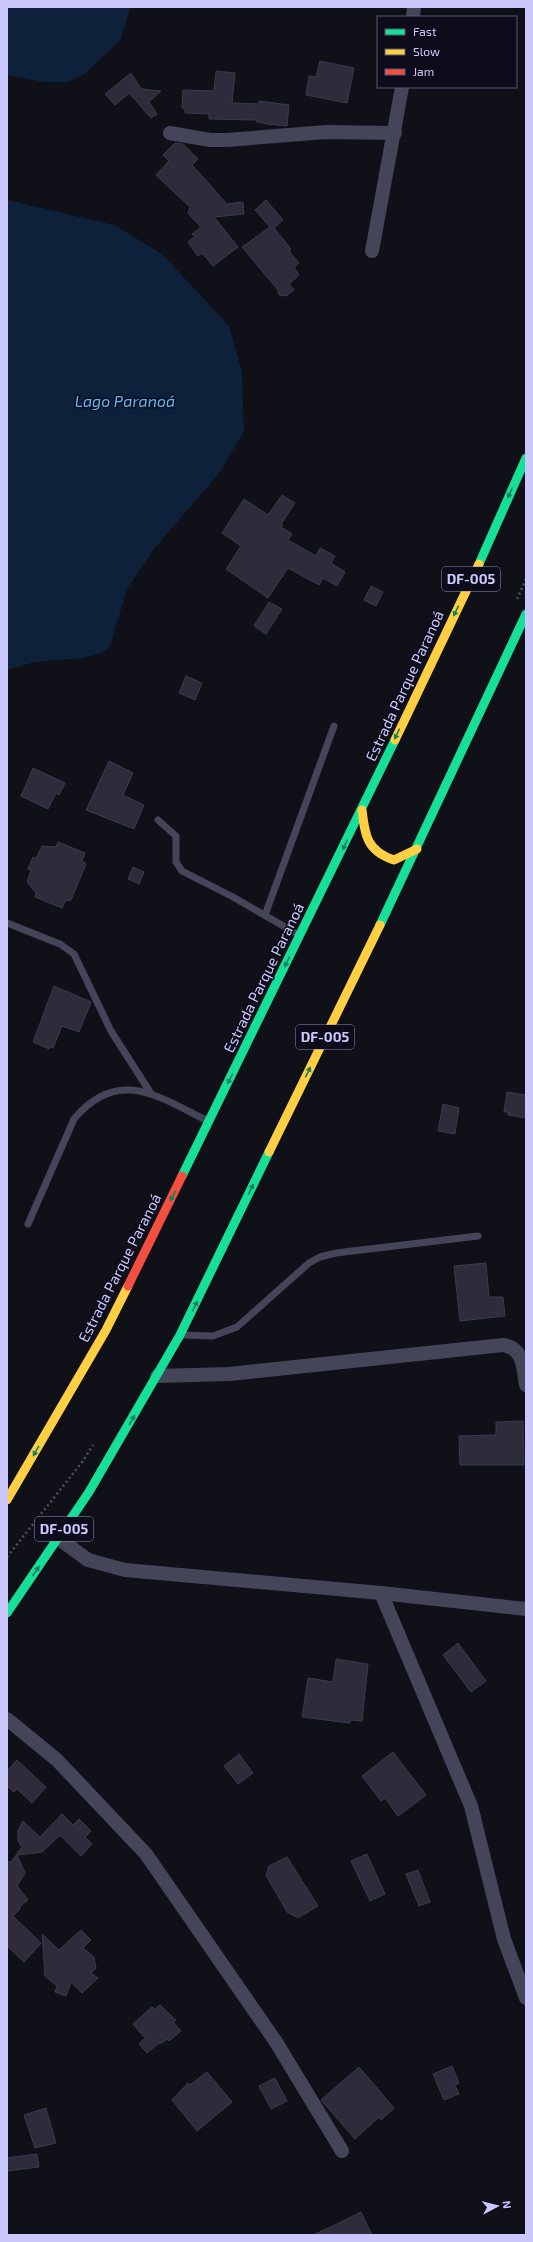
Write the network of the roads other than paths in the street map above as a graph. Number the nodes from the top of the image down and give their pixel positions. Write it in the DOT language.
graph roads {
  1 [pos="402,88"];
  2 [pos="395,133"];
  3 [pos="170,134"];
  4 [pos="372,251"];
  5 [pos="526,458"];
  6 [pos="526,614"];
  7 [pos="334,726"];
  8 [pos="362,810"];
  9 [pos="158,820"];
  10 [pos="417,849"];
  11 [pos="265,915"];
  12 [pos="7,923"];
  13 [pos="300,935"];
  14 [pos="150,1092"];
  15 [pos="210,1122"];
  16 [pos="28,1224"];
  17 [pos="478,1236"];
  18 [pos="180,1336"];
  19 [pos="157,1376"];
  20 [pos="526,1385"];
  21 [pos="7,1500"];
  22 [pos="58,1538"];
  23 [pos="382,1593"];
  24 [pos="11,1604"];
  25 [pos="526,1609"];
  26 [pos="7,1613"];
  27 [pos="7,1719"];
  28 [pos="526,1998"];
  29 [pos="342,2151"];
  1 -- 2 [label="street"];
  2 -- 3 [label="street"];
  2 -- 4 [label="street"];
  5 -- 8 [label="main road, Estrada Parque Paranoá / DF-005, one-way"];
  6 -- 10 [label="main road, DF-005"];
  7 -- 11 [label="lane"];
  8 -- 10 [label="main road"];
  8 -- 13 [label="main road, Estrada Parque Paranoá / DF-005, one-way"];
  9 -- 11 [label="lane"];
  18 -- 10 [label="main road, DF-005, one-way"];
  11 -- 13 [label="lane"];
  12 -- 14 [label="lane"];
  13 -- 15 [label="main road, Estrada Parque Paranoá / DF-005, one-way"];
  14 -- 15 [label="lane"];
  14 -- 16 [label="lane"];
  15 -- 21 [label="main road, Estrada Parque Paranoá / DF-005, one-way"];
  17 -- 18 [label="lane"];
  18 -- 19 [label="main road, DF-005"];
  19 -- 20 [label="street"];
  22 -- 19 [label="main road, DF-005, one-way"];
  22 -- 23 [label="street"];
  24 -- 22 [label="main road, DF-005, one-way"];
  23 -- 25 [label="street"];
  23 -- 28 [label="street"];
  24 -- 26 [label="main road, DF-005"];
  27 -- 29 [label="street"];
}
